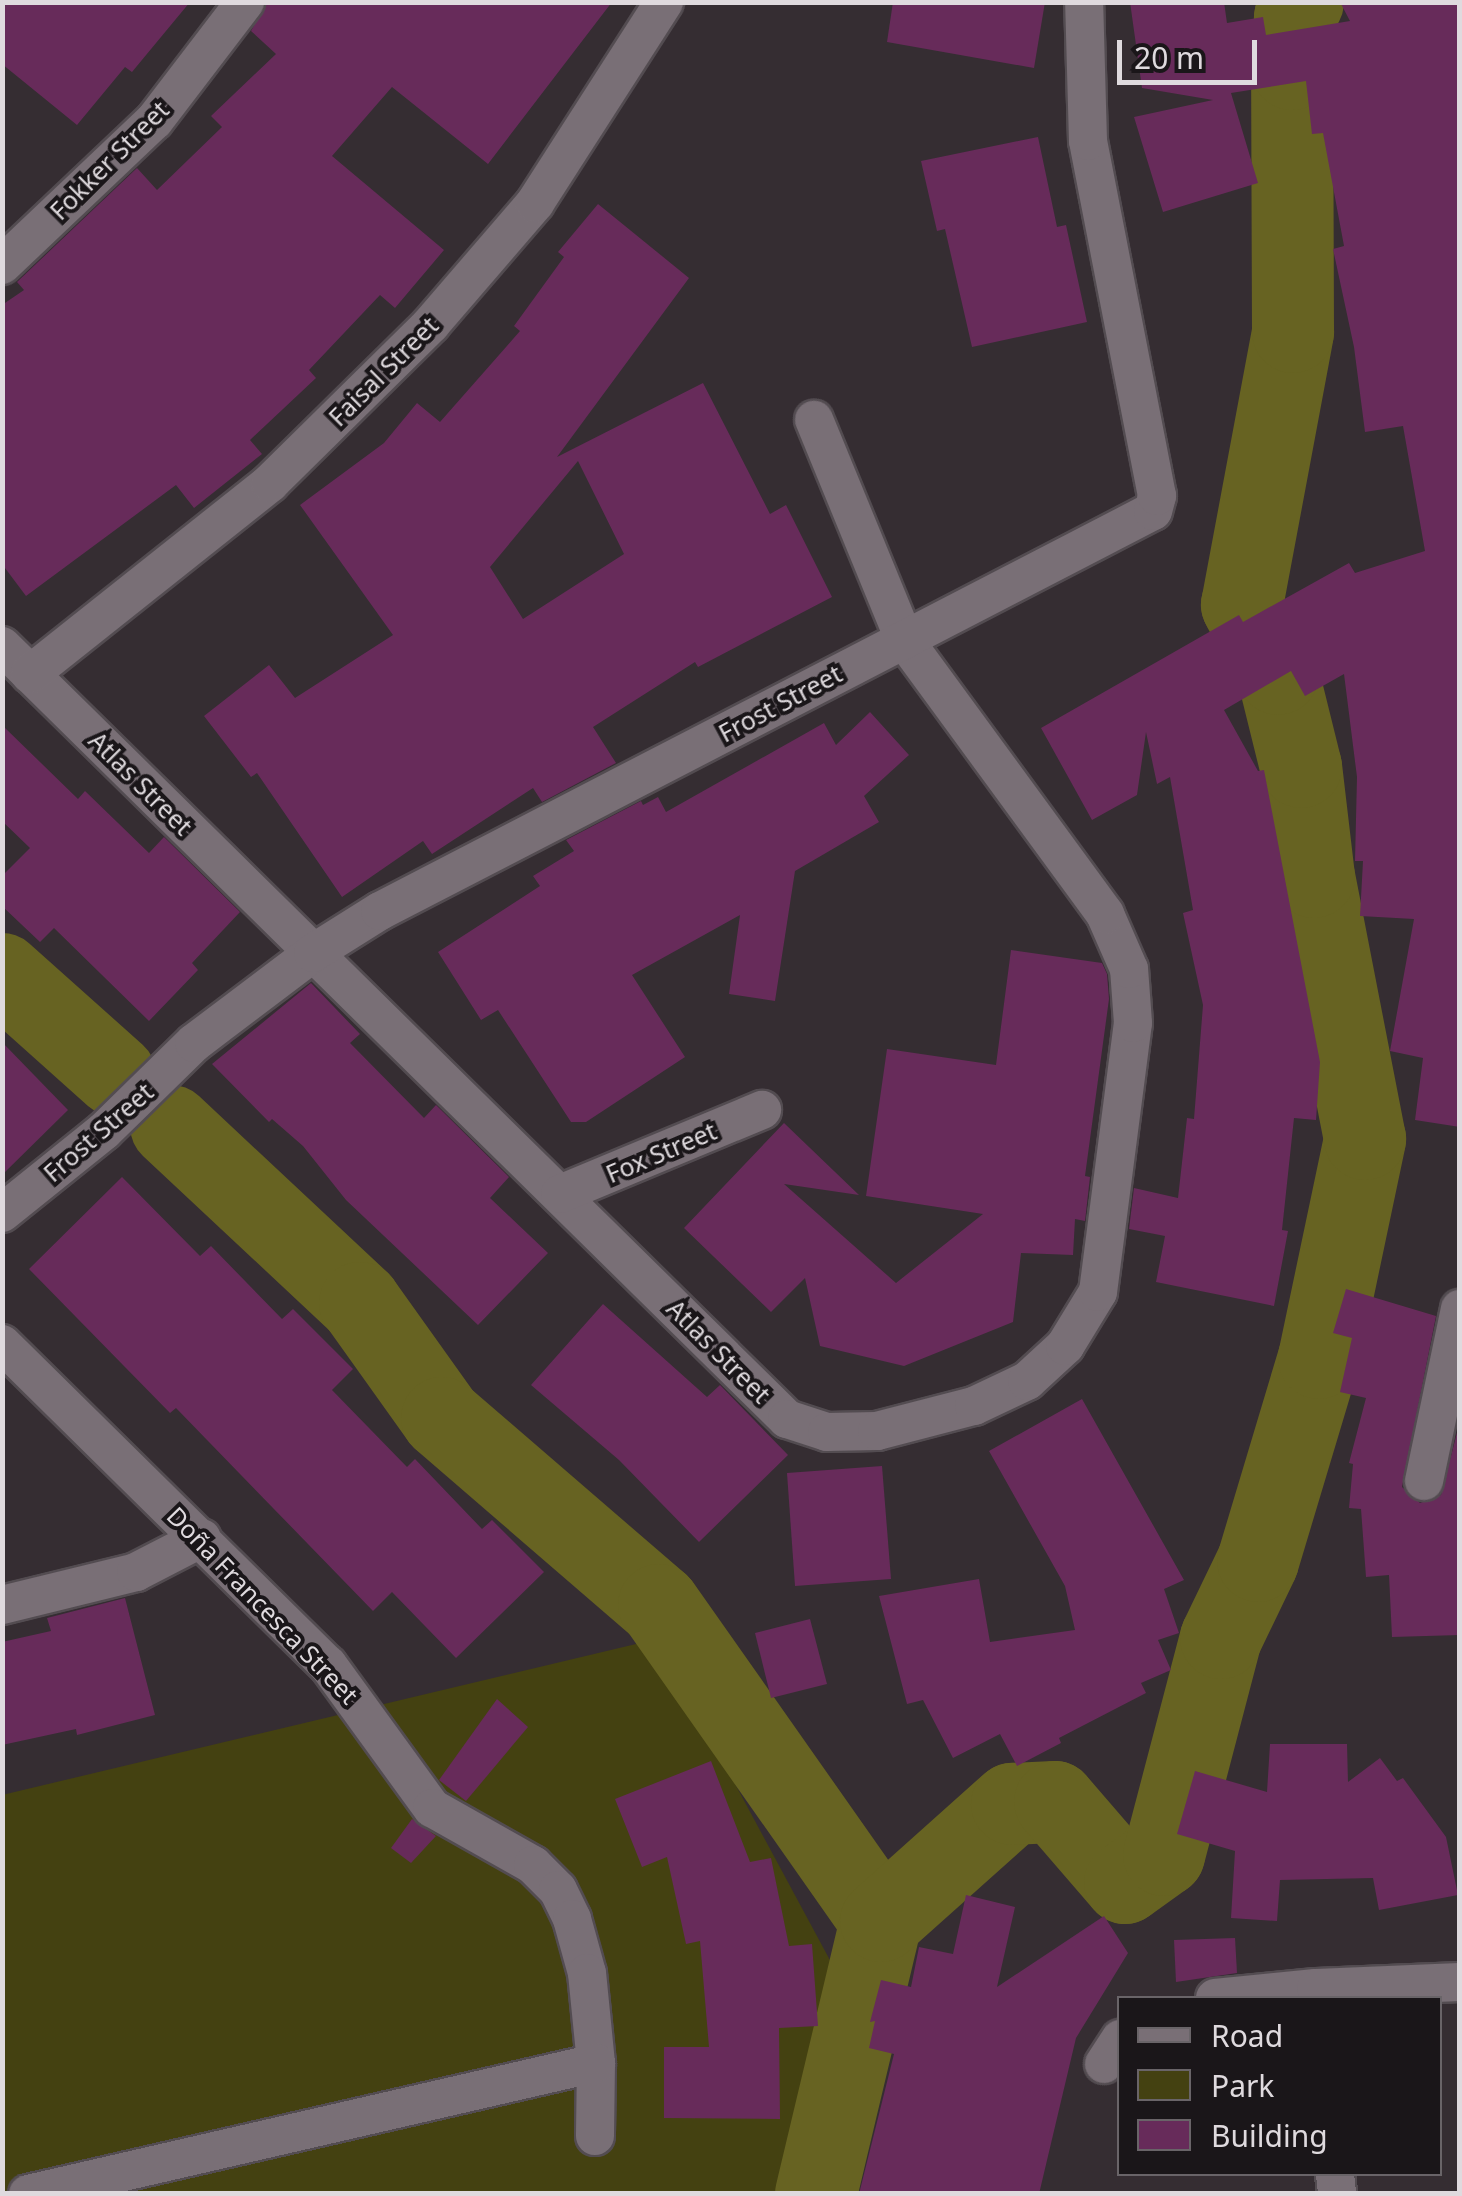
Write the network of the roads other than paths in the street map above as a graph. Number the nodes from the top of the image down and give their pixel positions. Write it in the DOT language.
graph roads {
  1 [pos="245,2"];
  2 [pos="664,2"];
  3 [pos="1084,2"];
  4 [pos="2,264"];
  5 [pos="814,420"];
  6 [pos="904,639"];
  7 [pos="2,646"];
  8 [pos="30,674"];
  9 [pos="314,953"];
  10 [pos="762,1110"];
  11 [pos="560,1194"];
  12 [pos="2,1213"];
  13 [pos="1460,1308"];
  14 [pos="2,1344"];
  15 [pos="1424,1482"];
  16 [pos="202,1538"];
  17 [pos="2,1605"];
  18 [pos="1460,1982"];
  19 [pos="1316,1993"];
  20 [pos="1255,1996"];
  21 [pos="596,2063"];
  22 [pos="596,2136"];
  23 [pos="28,2194"];
  1 -- 4 [label="street, Fokker Street"];
  2 -- 8 [label="street, Faisal Street"];
  3 -- 6 [label="street, Frost Street"];
  5 -- 6 [label="street, Atlas Street"];
  6 -- 9 [label="street, Frost Street"];
  6 -- 11 [label="street, Atlas Street"];
  7 -- 8 [label="street, Atlas Street"];
  8 -- 9 [label="street, Atlas Street"];
  9 -- 11 [label="street, Atlas Street"];
  9 -- 12 [label="street, Frost Street"];
  10 -- 11 [label="street, Fox Street"];
  13 -- 15 [label="street"];
  14 -- 16 [label="street, Doña Francesca Street"];
  16 -- 17 [label="street"];
  16 -- 21 [label="street, Doña Francesca Street"];
  18 -- 19 [label="street"];
  19 -- 20 [label="street"];
  21 -- 22 [label="street, Doña Francesca Street"];
  21 -- 23 [label="street"];
}
